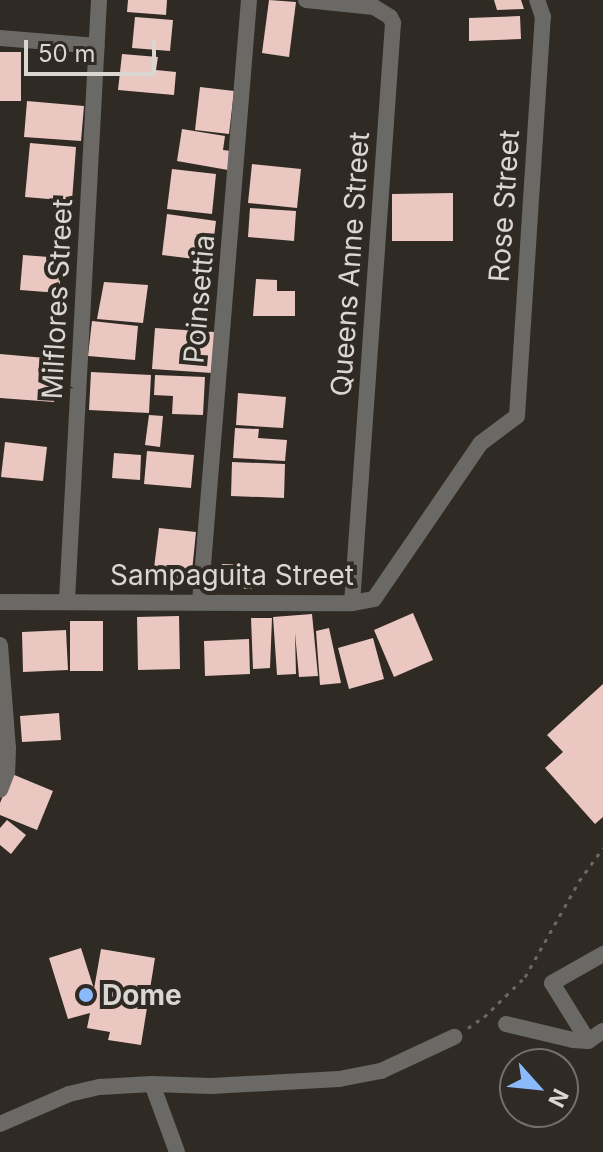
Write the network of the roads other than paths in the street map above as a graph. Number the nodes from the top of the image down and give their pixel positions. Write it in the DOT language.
graph roads {
  1 [pos="99,0"];
  2 [pos="249,0"];
  3 [pos="306,0"];
  4 [pos="537,0"];
  5 [pos="0,38"];
  6 [pos="97,46"];
  7 [pos="517,416"];
  8 [pos="67,601"];
  9 [pos="0,602"];
  10 [pos="200,602"];
  11 [pos="352,603"];
  12 [pos="0,645"];
  13 [pos="0,790"];
  14 [pos="603,954"];
  15 [pos="506,1024"];
  16 [pos="603,1031"];
  17 [pos="454,1037"];
  18 [pos="588,1041"];
  19 [pos="152,1084"];
  20 [pos="0,1124"];
  21 [pos="177,1152"];
  1 -- 6 [label="street, Milflores Street"];
  2 -- 10 [label="street, Poinsettia"];
  3 -- 11 [label="street, Queens Anne Street"];
  4 -- 7 [label="street, Rose Street"];
  5 -- 6 [label="street"];
  6 -- 8 [label="street, Milflores Street"];
  7 -- 11 [label="street, Sampaguita Street"];
  8 -- 9 [label="street, Sampaguita Street"];
  8 -- 10 [label="street, Sampaguita Street"];
  10 -- 11 [label="street, Sampaguita Street"];
  12 -- 13 [label="street"];
  14 -- 18 [label="street"];
  15 -- 18 [label="street"];
  16 -- 18 [label="street"];
  17 -- 19 [label="street"];
  19 -- 20 [label="street"];
  19 -- 21 [label="street"];
}
